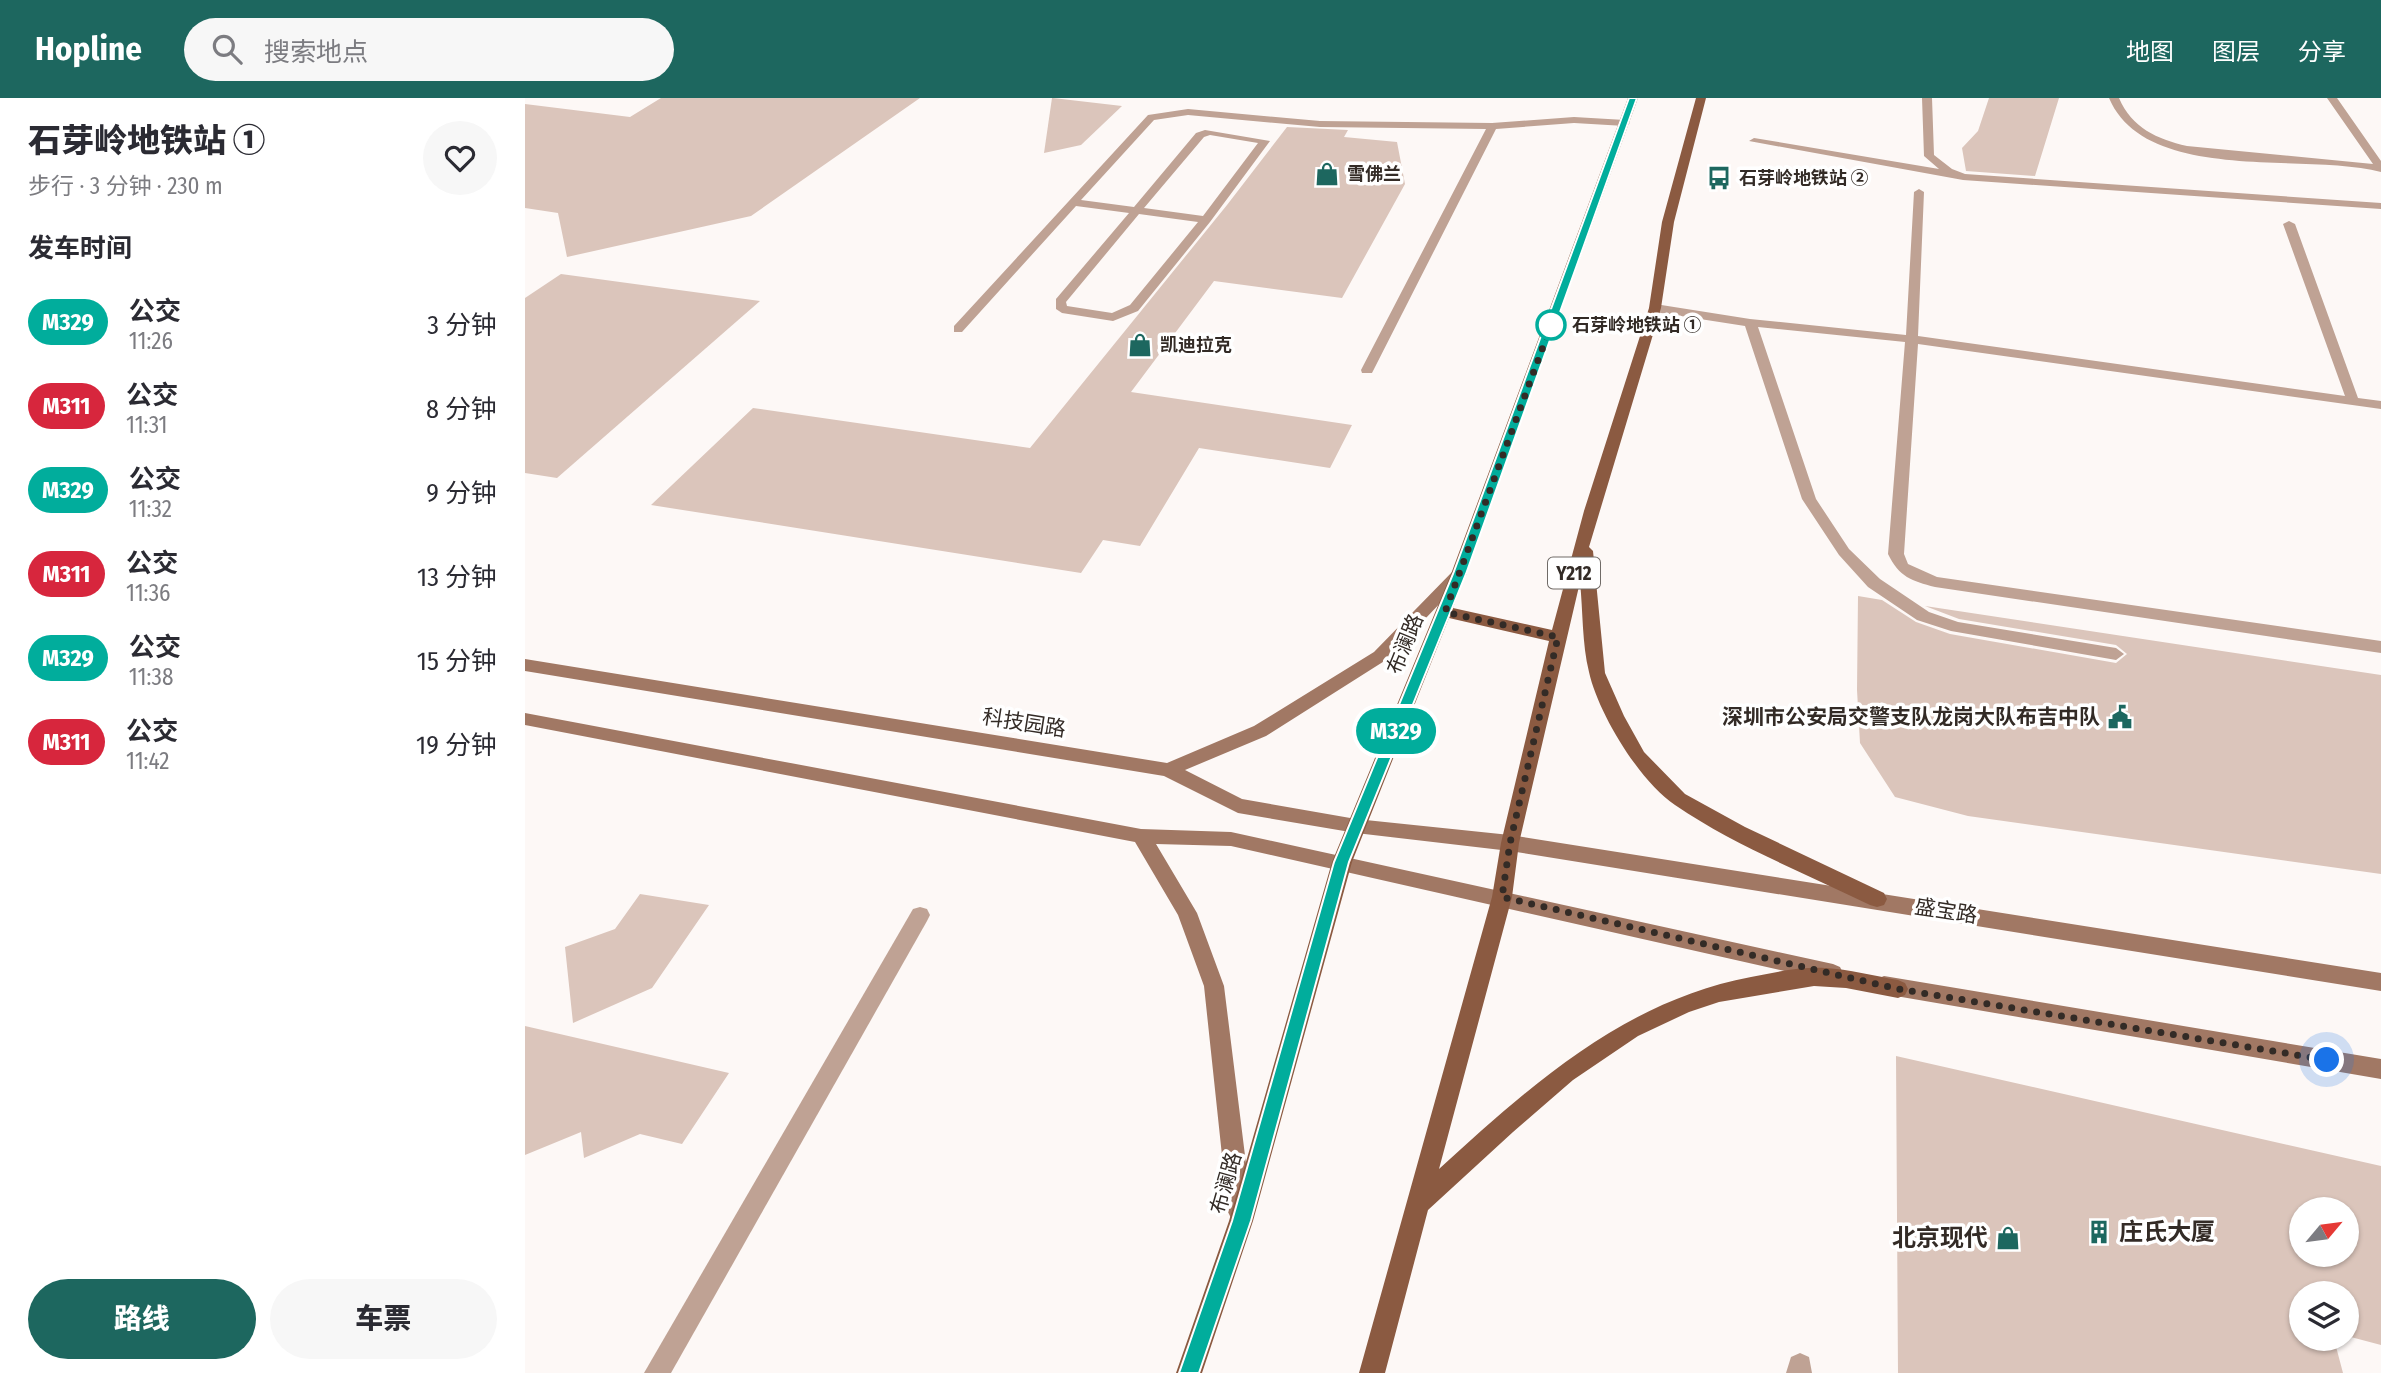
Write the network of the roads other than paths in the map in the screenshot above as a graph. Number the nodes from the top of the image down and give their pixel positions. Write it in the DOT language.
graph roads {
  1 [pos="1633,98"];
  2 [pos="1701,98"];
  3 [pos="1927,98"];
  4 [pos="2114,98"];
  5 [pos="2332,98"];
  6 [pos="1625,123"];
  7 [pos="1492,126"];
  8 [pos="1754,141"];
  9 [pos="2381,169"];
  10 [pos="1963,177"];
  11 [pos="1919,192"];
  12 [pos="1071,202"];
  13 [pos="2381,206"];
  14 [pos="1136,211"];
  15 [pos="1206,220"];
  16 [pos="2290,224"];
  17 [pos="1654,308"];
  18 [pos="1750,323"];
  19 [pos="958,329"];
  20 [pos="1913,339"];
  21 [pos="1367,370"];
  22 [pos="2353,401"];
  23 [pos="2381,404"];
  24 [pos="1584,536"];
  25 [pos="1459,574"];
  26 [pos="1445,612"];
  27 [pos="1558,637"];
  28 [pos="2381,647"];
  29 [pos="2116,654"];
  30 [pos="525,665"];
  31 [pos="525,719"];
  32 [pos="1168,770"];
  33 [pos="1356,826"];
  34 [pos="1141,836"];
  35 [pos="1510,843"];
  36 [pos="1342,862"];
  37 [pos="1502,897"];
  38 [pos="1877,899"];
  39 [pos="920,915"];
  40 [pos="2381,982"];
  41 [pos="1898,989"];
  42 [pos="2381,1069"];
  43 [pos="1419,1203"];
  44 [pos="1241,1221"];
  45 [pos="657,1373"];
  46 [pos="1189,1373"];
  47 [pos="1372,1373"];
  1 -- 6 [label="main road, 布澜路"];
  2 -- 17 [label="main road, Y212"];
  3 -- 10 [label="street"];
  4 -- 9 [label="street"];
  5 -- 9 [label="street"];
  6 -- 7 [label="street"];
  6 -- 25 [label="main road, 布澜路"];
  7 -- 12 [label="street"];
  7 -- 21 [label="street"];
  8 -- 10 [label="street"];
  10 -- 13 [label="street"];
  11 -- 20 [label="street"];
  12 -- 14 [label="street"];
  12 -- 19 [label="street"];
  14 -- 15 [label="street"];
  14 -- 15 [label="street"];
  14 -- 15 [label="street"];
  16 -- 22 [label="street"];
  17 -- 18 [label="street"];
  17 -- 24 [label="main road, Y212"];
  18 -- 20 [label="street"];
  18 -- 29 [label="street"];
  20 -- 22 [label="street"];
  20 -- 28 [label="street"];
  22 -- 23 [label="street"];
  24 -- 27 [label="main road, Y212"];
  24 -- 38 [label="main road"];
  25 -- 26 [label="main road, 布澜路"];
  25 -- 32 [label="main road"];
  26 -- 27 [label="main road"];
  26 -- 33 [label="main road, 布澜路"];
  27 -- 35 [label="main road, Y212"];
  30 -- 32 [label="main road, 科技园路"];
  31 -- 34 [label="main road"];
  32 -- 33 [label="main road, 科技园路"];
  33 -- 35 [label="main road, 科技园路"];
  33 -- 36 [label="main road, 布澜路"];
  34 -- 36 [label="main road"];
  34 -- 44 [label="main road"];
  35 -- 37 [label="main road, Y212"];
  35 -- 38 [label="main road, 盛宝路"];
  36 -- 37 [label="main road"];
  36 -- 44 [label="main road, 布澜路"];
  37 -- 41 [label="main road"];
  37 -- 43 [label="main road, Y212"];
  38 -- 40 [label="main road, 盛宝路"];
  39 -- 45 [label="street"];
  41 -- 42 [label="main road"];
  41 -- 43 [label="main road"];
  43 -- 47 [label="main road, Y212"];
  44 -- 46 [label="main road, 布澜路"];
}
